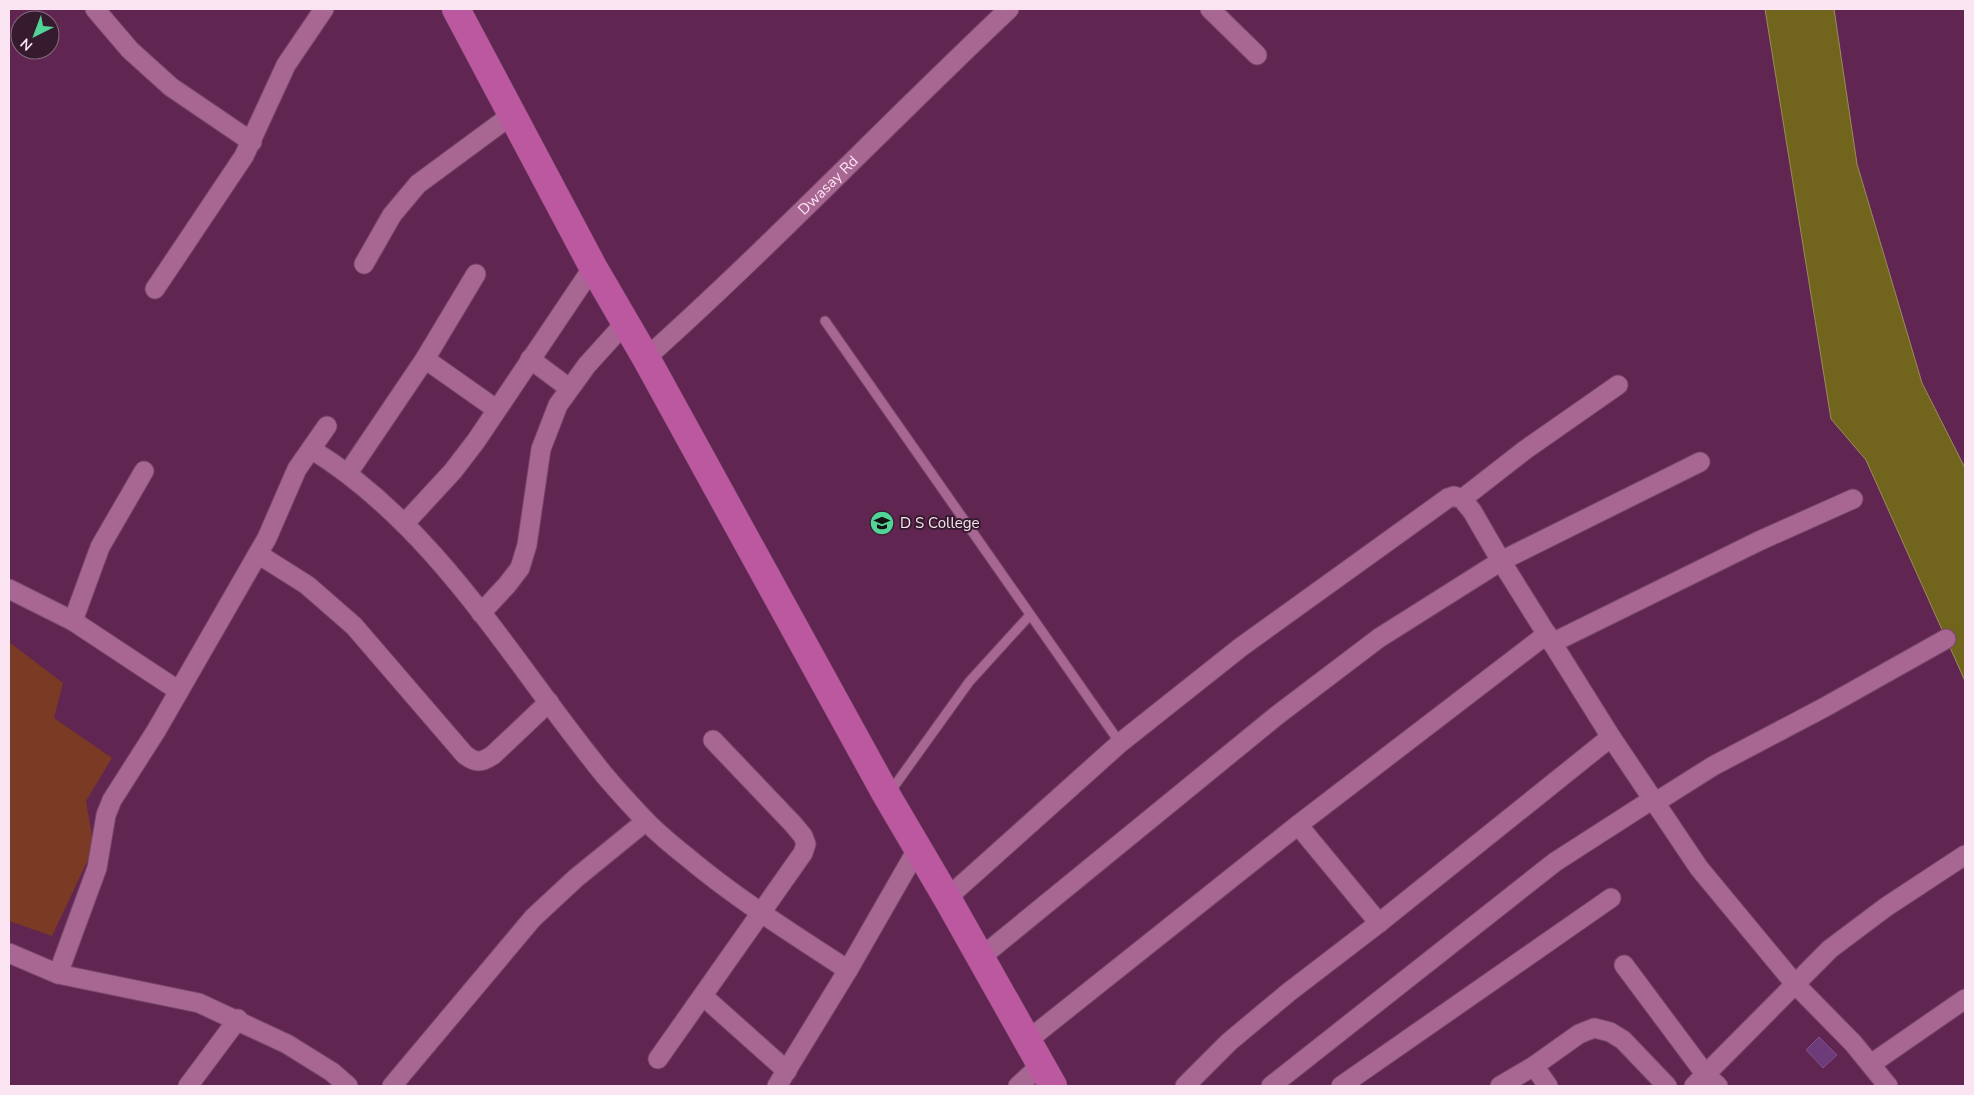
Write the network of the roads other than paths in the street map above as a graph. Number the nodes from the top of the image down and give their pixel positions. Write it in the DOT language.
graph roads {
  1 [pos="94,9"];
  2 [pos="324,9"];
  3 [pos="456,9"];
  4 [pos="1009,9"];
  5 [pos="1210,9"];
  6 [pos="1256,55"];
  7 [pos="513,114"];
  8 [pos="252,142"];
  9 [pos="364,264"];
  10 [pos="593,267"];
  11 [pos="476,274"];
  12 [pos="155,288"];
  13 [pos="825,321"];
  14 [pos="626,322"];
  15 [pos="530,358"];
  16 [pos="646,358"];
  17 [pos="424,359"];
  18 [pos="1618,385"];
  19 [pos="569,388"];
  20 [pos="496,409"];
  21 [pos="327,426"];
  22 [pos="311,449"];
  23 [pos="1700,462"];
  24 [pos="144,471"];
  25 [pos="348,473"];
  26 [pos="1462,499"];
  27 [pos="1853,499"];
  28 [pos="405,523"];
  29 [pos="258,554"];
  30 [pos="1501,561"];
  31 [pos="9,589"];
  32 [pos="481,613"];
  33 [pos="1030,615"];
  34 [pos="72,621"];
  35 [pos="1550,638"];
  36 [pos="1946,639"];
  37 [pos="179,691"];
  38 [pos="549,702"];
  39 [pos="1610,737"];
  40 [pos="713,740"];
  41 [pos="1120,743"];
  42 [pos="887,796"];
  43 [pos="1654,801"];
  44 [pos="646,821"];
  45 [pos="1298,825"];
  46 [pos="918,848"];
  47 [pos="1965,855"];
  48 [pos="947,898"];
  49 [pos="1611,898"];
  50 [pos="762,912"];
  51 [pos="1379,923"];
  52 [pos="9,953"];
  53 [pos="980,958"];
  54 [pos="1624,966"];
  55 [pos="848,970"];
  56 [pos="58,974"];
  57 [pos="1795,984"];
  58 [pos="703,996"];
  59 [pos="1965,999"];
  60 [pos="238,1019"];
  61 [pos="1028,1040"];
  62 [pos="658,1059"];
  63 [pos="1871,1064"];
  64 [pos="1534,1066"];
  65 [pos="1047,1076"];
  66 [pos="326,1079"];
  67 [pos="784,1081"];
  68 [pos="1706,1082"];
  69 [pos="189,1086"];
  70 [pos="348,1086"];
  71 [pos="392,1086"];
  72 [pos="1018,1086"];
  73 [pos="1186,1086"];
  74 [pos="1271,1086"];
  75 [pos="1341,1086"];
  76 [pos="1500,1086"];
  77 [pos="1548,1086"];
  78 [pos="1667,1086"];
  79 [pos="1888,1086"];
  1 -- 8 [label="street"];
  2 -- 8 [label="street"];
  3 -- 7 [label="highway"];
  4 -- 16 [label="street, Dwasay Rd"];
  5 -- 6 [label="street"];
  7 -- 9 [label="street"];
  7 -- 10 [label="highway"];
  8 -- 12 [label="street"];
  10 -- 14 [label="highway"];
  10 -- 15 [label="street"];
  11 -- 17 [label="street"];
  13 -- 33 [label="lane"];
  14 -- 16 [label="highway"];
  14 -- 19 [label="street"];
  15 -- 19 [label="street"];
  15 -- 20 [label="street"];
  16 -- 42 [label="highway"];
  17 -- 20 [label="street"];
  17 -- 25 [label="street"];
  18 -- 26 [label="street"];
  19 -- 32 [label="street"];
  20 -- 28 [label="street"];
  21 -- 22 [label="street"];
  22 -- 25 [label="street"];
  22 -- 29 [label="street"];
  23 -- 30 [label="street"];
  24 -- 34 [label="street"];
  25 -- 28 [label="street"];
  26 -- 30 [label="street"];
  26 -- 41 [label="street"];
  27 -- 35 [label="street"];
  28 -- 32 [label="street"];
  29 -- 37 [label="street"];
  29 -- 38 [label="street"];
  30 -- 35 [label="street"];
  30 -- 53 [label="street"];
  31 -- 34 [label="street"];
  32 -- 38 [label="street"];
  33 -- 41 [label="lane"];
  33 -- 42 [label="lane"];
  34 -- 37 [label="street"];
  35 -- 39 [label="street"];
  35 -- 45 [label="street"];
  36 -- 43 [label="street"];
  37 -- 56 [label="street"];
  38 -- 44 [label="street"];
  39 -- 43 [label="street"];
  39 -- 51 [label="street"];
  40 -- 50 [label="street"];
  41 -- 48 [label="street"];
  42 -- 46 [label="highway"];
  43 -- 57 [label="street"];
  43 -- 74 [label="street"];
  44 -- 50 [label="street"];
  44 -- 71 [label="street"];
  45 -- 51 [label="street"];
  45 -- 61 [label="street"];
  46 -- 48 [label="highway"];
  46 -- 55 [label="street"];
  47 -- 57 [label="street"];
  48 -- 53 [label="highway"];
  49 -- 75 [label="street"];
  50 -- 55 [label="street"];
  50 -- 58 [label="street"];
  51 -- 73 [label="street"];
  52 -- 56 [label="street"];
  53 -- 61 [label="highway"];
  54 -- 68 [label="street"];
  55 -- 67 [label="street"];
  56 -- 60 [label="street"];
  57 -- 63 [label="street"];
  57 -- 68 [label="street"];
  58 -- 62 [label="street"];
  58 -- 67 [label="street"];
  59 -- 63 [label="street"];
  60 -- 66 [label="street"];
  60 -- 69 [label="street"];
  61 -- 65 [label="highway"];
  63 -- 79 [label="street"];
  64 -- 76 [label="street"];
  64 -- 77 [label="street"];
  64 -- 78 [label="street"];
  65 -- 72 [label="street"];
  66 -- 70 [label="street"];
}
